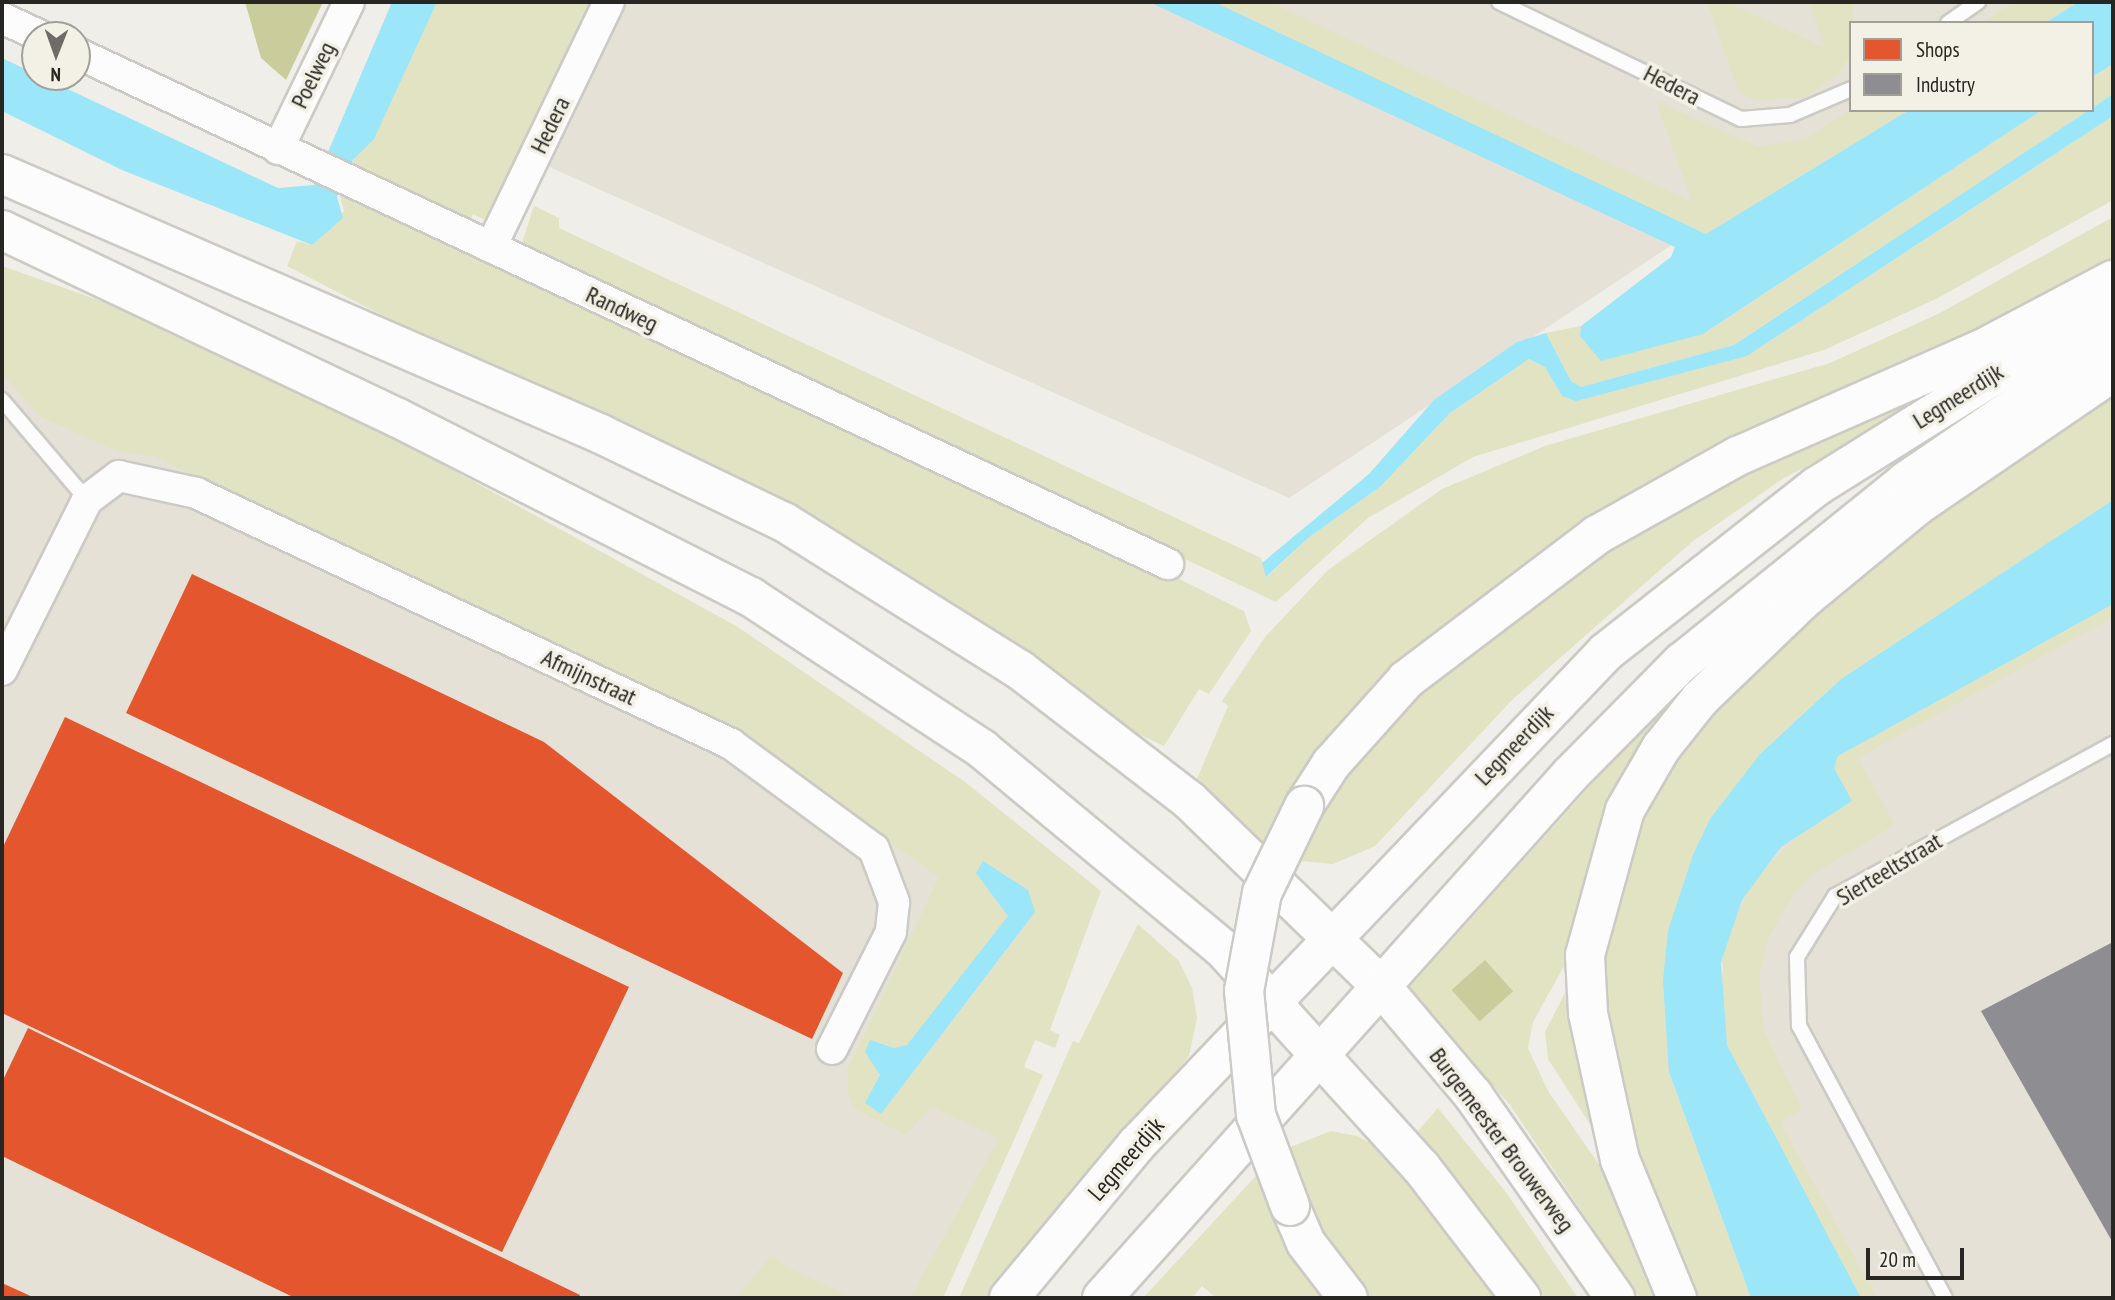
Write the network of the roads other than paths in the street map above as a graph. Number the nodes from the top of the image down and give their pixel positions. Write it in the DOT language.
graph roads {
  1 [pos="349,2"];
  2 [pos="609,2"];
  3 [pos="1499,2"];
  4 [pos="1971,3"];
  5 [pos="2,18"];
  6 [pos="1950,21"];
  7 [pos="21,27"];
  8 [pos="91,60"];
  9 [pos="1849,90"];
  10 [pos="289,153"];
  11 [pos="2,174"];
  12 [pos="2,230"];
  13 [pos="491,247"];
  14 [pos="2113,280"];
  15 [pos="2113,301"];
  16 [pos="2113,340"];
  17 [pos="2113,372"];
  18 [pos="2,400"];
  19 [pos="87,500"];
  20 [pos="1168,564"];
  21 [pos="2,670"];
  22 [pos="2113,744"];
  23 [pos="1332,935"];
  24 [pos="1381,986"];
  25 [pos="1272,1000"];
  26 [pos="832,1049"];
  27 [pos="1323,1053"];
  28 [pos="1009,1298"];
  29 [pos="1102,1298"];
  30 [pos="1348,1298"];
  31 [pos="1521,1298"];
  32 [pos="1615,1298"];
  33 [pos="1678,1298"];
  34 [pos="1945,1298"];
  1 -- 10 [label="street, Poelweg"];
  2 -- 13 [label="street, Hedera"];
  3 -- 9 [label="lane, Hedera"];
  4 -- 6 [label="lane"];
  5 -- 7 [label="street"];
  8 -- 10 [label="street, Randweg"];
  10 -- 13 [label="street, Randweg"];
  11 -- 23 [label="main road, Burgemeester Brouwerweg"];
  12 -- 25 [label="main road"];
  13 -- 20 [label="street, Randweg"];
  14 -- 30 [label="main road, bridge"];
  15 -- 23 [label="main road, Legmeerdijk"];
  16 -- 24 [label="main road, Legmeerdijk"];
  17 -- 33 [label="main road"];
  18 -- 19 [label="lane"];
  19 -- 21 [label="street, Afmijnstraat"];
  19 -- 26 [label="street, Afmijnstraat"];
  22 -- 34 [label="lane, Sierteeltstraat"];
  23 -- 24 [label="main road, Burgemeester Brouwerweg"];
  23 -- 25 [label="main road, Legmeerdijk"];
  24 -- 27 [label="main road, Legmeerdijk"];
  24 -- 32 [label="main road, Burgemeester Brouwerweg"];
  25 -- 27 [label="main road"];
  25 -- 28 [label="main road, Legmeerdijk"];
  27 -- 29 [label="main road, Legmeerdijk"];
  27 -- 31 [label="main road"];
}
